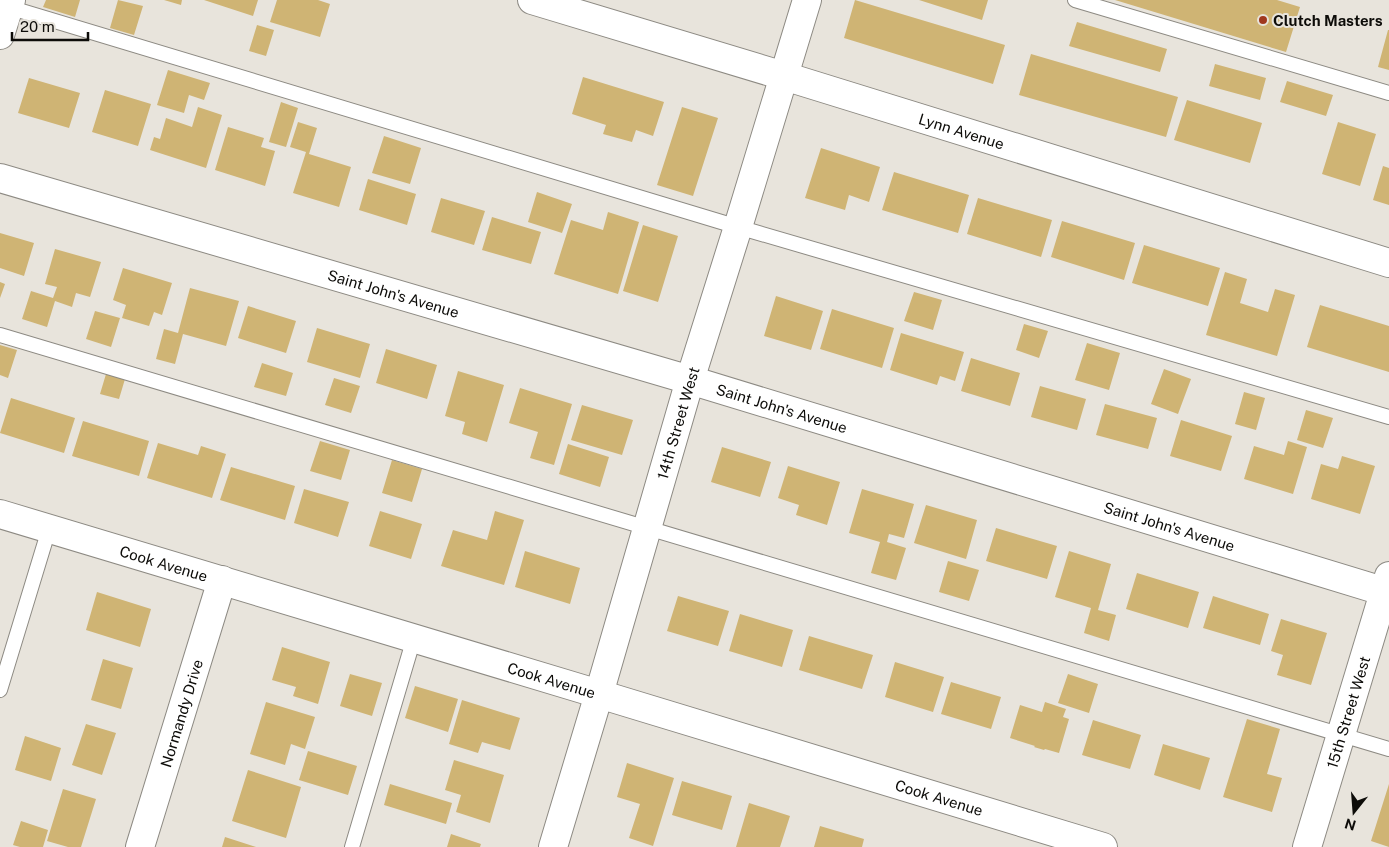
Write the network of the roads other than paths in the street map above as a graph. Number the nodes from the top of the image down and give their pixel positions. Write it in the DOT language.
graph roads {
  1 [pos="532,0"];
  2 [pos="807,0"];
  3 [pos="1075,0"];
  4 [pos="6,4"];
  5 [pos="0,35"];
  6 [pos="784,76"];
  7 [pos="1389,93"];
  8 [pos="0,178"];
  9 [pos="738,226"];
  10 [pos="1389,264"];
  11 [pos="0,335"];
  12 [pos="690,380"];
  13 [pos="1389,417"];
  14 [pos="0,514"];
  15 [pos="49,529"];
  16 [pos="647,529"];
  17 [pos="222,580"];
  18 [pos="1387,587"];
  19 [pos="414,638"];
  20 [pos="0,690"];
  21 [pos="599,694"];
  22 [pos="1341,735"];
  23 [pos="1389,749"];
  24 [pos="140,847"];
  25 [pos="352,847"];
  26 [pos="553,847"];
  27 [pos="1103,847"];
  28 [pos="1307,847"];
  1 -- 6 [label="street, Lynn Avenue"];
  2 -- 6 [label="street, 14th Street West"];
  3 -- 7 [label="lane"];
  4 -- 5 [label="street"];
  4 -- 9 [label="lane"];
  6 -- 9 [label="street, 14th Street West"];
  6 -- 10 [label="street, Lynn Avenue"];
  8 -- 12 [label="street, Saint John's Avenue"];
  9 -- 12 [label="street, 14th Street West"];
  9 -- 13 [label="lane"];
  11 -- 16 [label="lane"];
  12 -- 16 [label="street, 14th Street West"];
  12 -- 18 [label="street, Saint John's Avenue"];
  14 -- 15 [label="street, Cook Avenue"];
  15 -- 17 [label="street, Cook Avenue"];
  15 -- 20 [label="lane"];
  16 -- 21 [label="street, 14th Street West"];
  16 -- 22 [label="lane"];
  17 -- 19 [label="street, Cook Avenue"];
  17 -- 24 [label="street, Normandy Drive"];
  18 -- 22 [label="street, 15th Street West"];
  19 -- 21 [label="street, Cook Avenue"];
  19 -- 25 [label="lane"];
  21 -- 26 [label="street, 14th Street West"];
  21 -- 27 [label="street, Cook Avenue"];
  22 -- 23 [label="lane"];
  22 -- 28 [label="street, 15th Street West"];
}
